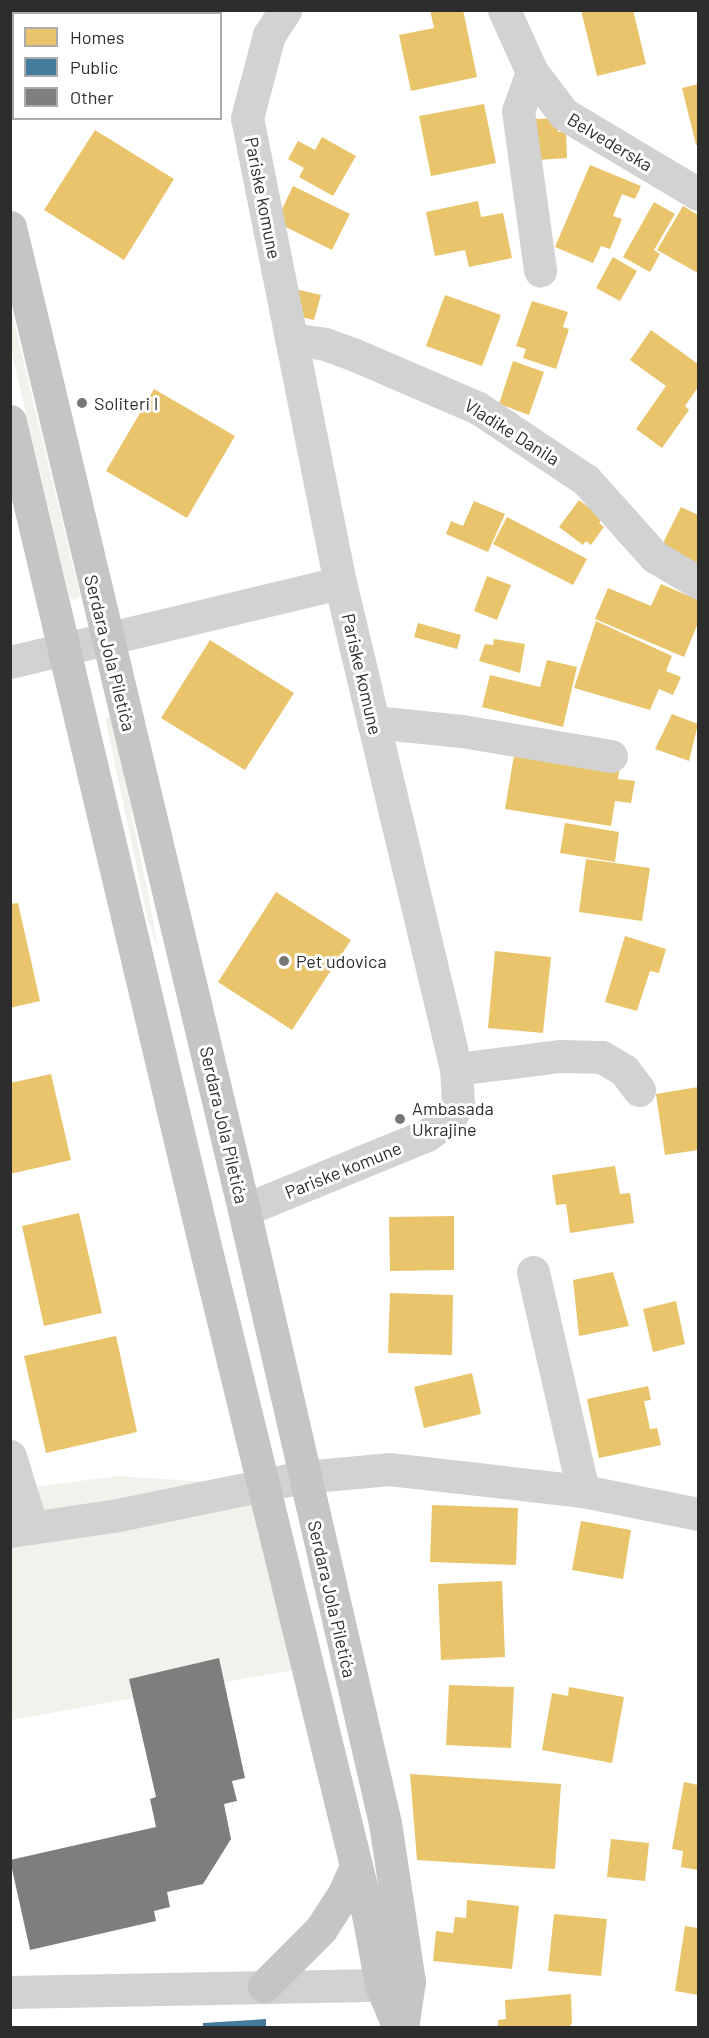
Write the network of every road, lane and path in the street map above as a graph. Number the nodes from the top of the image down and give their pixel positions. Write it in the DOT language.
graph roads {
  1 [pos="285,10"];
  2 [pos="504,10"];
  3 [pos="532,72"];
  4 [pos="699,194"];
  5 [pos="10,227"];
  6 [pos="540,270"];
  7 [pos="291,339"];
  8 [pos="10,421"];
  9 [pos="699,582"];
  10 [pos="340,583"];
  11 [pos="107,639"];
  12 [pos="65,649"];
  13 [pos="10,662"];
  14 [pos="373,722"];
  15 [pos="611,756"];
  16 [pos="456,1069"];
  17 [pos="639,1089"];
  18 [pos="244,1210"];
  19 [pos="533,1272"];
  20 [pos="10,1456"];
  21 [pos="303,1477"];
  22 [pos="262,1487"];
  23 [pos="583,1491"];
  24 [pos="699,1514"];
  25 [pos="21,1529"];
  26 [pos="356,1866"];
  27 [pos="395,1983"];
  28 [pos="264,1986"];
  29 [pos="10,1992"];
  30 [pos="400,2028"];
  1 -- 7 [label="street, Pariske komune"];
  2 -- 3 [label="street, Belvederska"];
  3 -- 4 [label="street, Belvederska"];
  3 -- 6 [label="street"];
  5 -- 11 [label="main road, Serdara Jola Piletića"];
  7 -- 9 [label="street, Vladike Danila"];
  7 -- 10 [label="street, Pariske komune"];
  8 -- 12 [label="main road, Serdara Jola Piletića"];
  10 -- 11 [label="street"];
  10 -- 14 [label="street, Pariske komune"];
  11 -- 12 [label="street"];
  11 -- 18 [label="main road, Serdara Jola Piletića"];
  12 -- 13 [label="street"];
  12 -- 22 [label="main road, Serdara Jola Piletića"];
  14 -- 15 [label="street"];
  14 -- 16 [label="street, Pariske komune"];
  16 -- 17 [label="street"];
  16 -- 18 [label="street, Pariske komune"];
  18 -- 21 [label="main road, Serdara Jola Piletića"];
  19 -- 23 [label="street"];
  20 -- 25 [label="street"];
  21 -- 22 [label="street"];
  21 -- 23 [label="street"];
  21 -- 27 [label="main road, Serdara Jola Piletića"];
  22 -- 25 [label="street"];
  22 -- 26 [label="main road, Serdara Jola Piletića"];
  23 -- 24 [label="street"];
  26 -- 27 [label="main road, Serdara Jola Piletića"];
  26 -- 28 [label="main road"];
  27 -- 28 [label="street"];
  27 -- 30 [label="main road, Serdara Jola Piletića"];
  28 -- 29 [label="street"];
}
